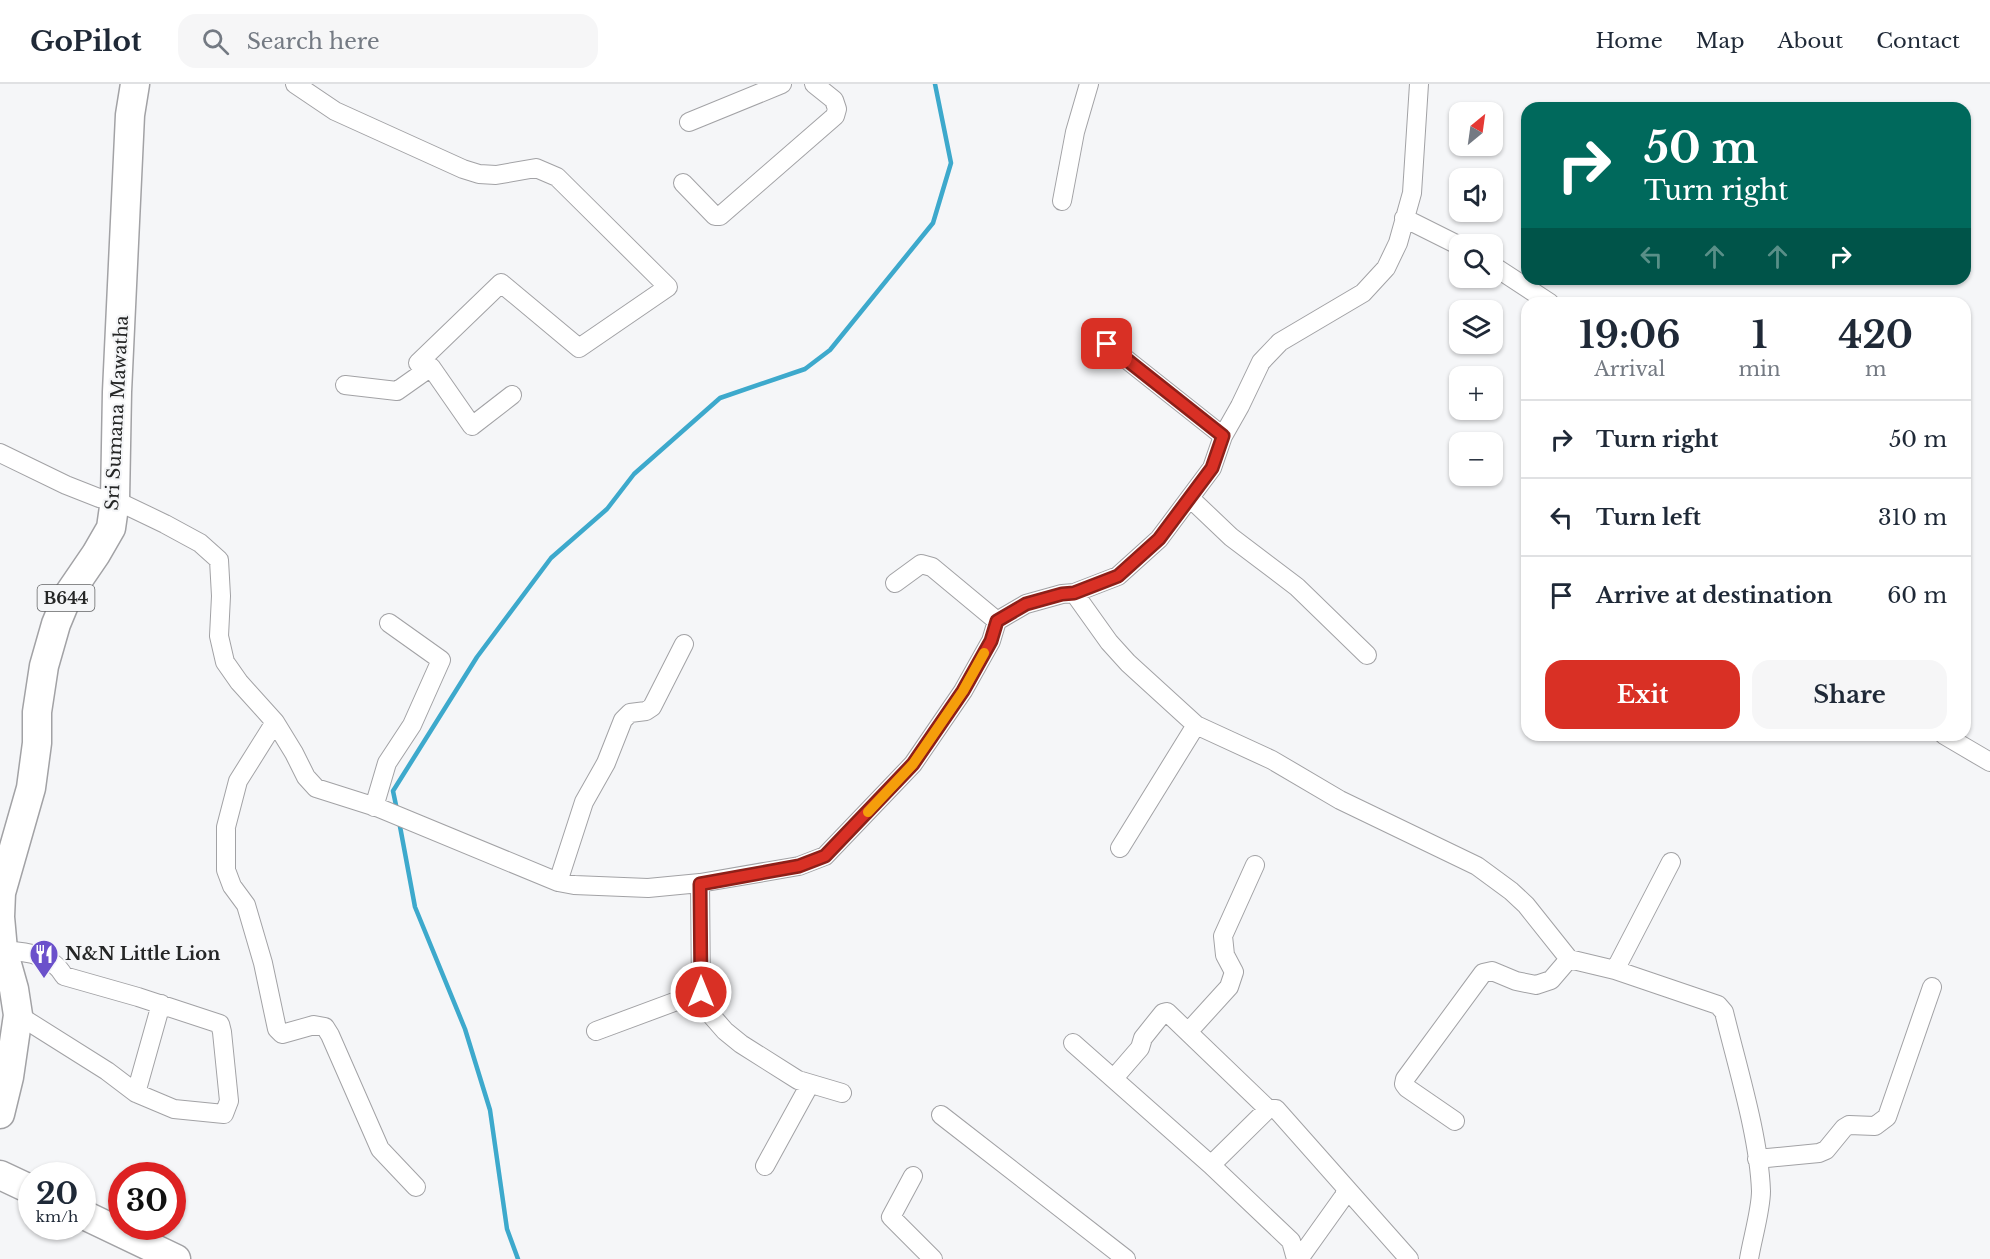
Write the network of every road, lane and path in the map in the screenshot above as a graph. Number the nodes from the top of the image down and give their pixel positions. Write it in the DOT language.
graph roads {
  1 [pos="135,84"];
  2 [pos="295,84"];
  3 [pos="782,84"];
  4 [pos="814,84"];
  5 [pos="1089,84"];
  6 [pos="1419,84"];
  7 [pos="689,122"];
  8 [pos="683,183"];
  9 [pos="1062,201"];
  10 [pos="1404,218"];
  11 [pos="1449,240"];
  12 [pos="1503,272"];
  13 [pos="1521,284"];
  14 [pos="1523,285"];
  15 [pos="1541,297"];
  16 [pos="1107,344"];
  17 [pos="431,367"];
  18 [pos="345,385"];
  19 [pos="513,395"];
  20 [pos="1223,436"];
  21 [pos="0,453"];
  22 [pos="1190,498"];
  23 [pos="115,500"];
  24 [pos="895,583"];
  25 [pos="1074,593"];
  26 [pos="997,621"];
  27 [pos="389,622"];
  28 [pos="684,644"];
  29 [pos="1367,655"];
  30 [pos="275,722"];
  31 [pos="1196,725"];
  32 [pos="1954,741"];
  33 [pos="1990,762"];
  34 [pos="377,807"];
  35 [pos="1120,848"];
  36 [pos="1671,861"];
  37 [pos="1255,865"];
  38 [pos="558,882"];
  39 [pos="700,884"];
  40 [pos="1569,959"];
  41 [pos="4,963"];
  42 [pos="1615,970"];
  43 [pos="1932,987"];
  44 [pos="701,992"];
  45 [pos="160,1004"];
  46 [pos="18,1015"];
  47 [pos="596,1031"];
  48 [pos="1189,1031"];
  49 [pos="1073,1043"];
  50 [pos="1114,1078"];
  51 [pos="810,1084"];
  52 [pos="136,1093"];
  53 [pos="842,1093"];
  54 [pos="1268,1109"];
  55 [pos="0,1114"];
  56 [pos="941,1115"];
  57 [pos="1455,1121"];
  58 [pos="1757,1160"];
  59 [pos="1211,1165"];
  60 [pos="765,1166"];
  61 [pos="0,1175"];
  62 [pos="913,1176"];
  63 [pos="18,1183"];
  64 [pos="416,1187"];
  65 [pos="1346,1190"];
  66 [pos="96,1221"];
  67 [pos="176,1259"];
  68 [pos="933,1259"];
  69 [pos="1126,1259"];
  70 [pos="1298,1259"];
  71 [pos="1409,1259"];
  72 [pos="1749,1259"];
  1 -- 23 [label="main road, Sri Sumana Mawatha / B644"];
  2 -- 17 [label="street"];
  3 -- 7 [label="street"];
  4 -- 8 [label="street"];
  5 -- 9 [label="street"];
  6 -- 10 [label="street"];
  10 -- 11 [label="street"];
  10 -- 20 [label="street"];
  12 -- 13 [label="street"];
  14 -- 15 [label="street"];
  16 -- 20 [label="street"];
  17 -- 18 [label="street"];
  17 -- 19 [label="street"];
  20 -- 22 [label="street"];
  21 -- 23 [label="street"];
  22 -- 25 [label="street"];
  22 -- 29 [label="street"];
  23 -- 30 [label="street"];
  23 -- 41 [label="main road, Sri Sumana Mawatha / B644"];
  24 -- 26 [label="street"];
  25 -- 26 [label="street"];
  25 -- 31 [label="street"];
  26 -- 39 [label="street"];
  27 -- 34 [label="street"];
  28 -- 38 [label="street"];
  30 -- 34 [label="street"];
  30 -- 64 [label="street"];
  31 -- 35 [label="street"];
  31 -- 40 [label="street"];
  32 -- 33 [label="street"];
  34 -- 38 [label="street"];
  36 -- 42 [label="street"];
  37 -- 48 [label="street"];
  38 -- 39 [label="street"];
  39 -- 44 [label="street"];
  40 -- 42 [label="street"];
  40 -- 57 [label="street"];
  41 -- 45 [label="street"];
  41 -- 46 [label="main road, Sri Sumana Mawatha / B644"];
  42 -- 58 [label="street"];
  43 -- 58 [label="street"];
  44 -- 47 [label="street"];
  44 -- 51 [label="street"];
  45 -- 52 [label="street"];
  45 -- 52 [label="street"];
  46 -- 52 [label="street"];
  46 -- 55 [label="main road, Sri Sumana Mawatha / B644"];
  48 -- 50 [label="street"];
  48 -- 54 [label="street"];
  49 -- 50 [label="street"];
  50 -- 59 [label="street"];
  51 -- 53 [label="street"];
  51 -- 60 [label="street"];
  54 -- 59 [label="street"];
  54 -- 65 [label="street"];
  56 -- 69 [label="street"];
  58 -- 72 [label="street"];
  59 -- 70 [label="street"];
  61 -- 63 [label="main road"];
  62 -- 68 [label="street"];
  65 -- 70 [label="street"];
  65 -- 71 [label="street"];
  66 -- 67 [label="main road"];
}
